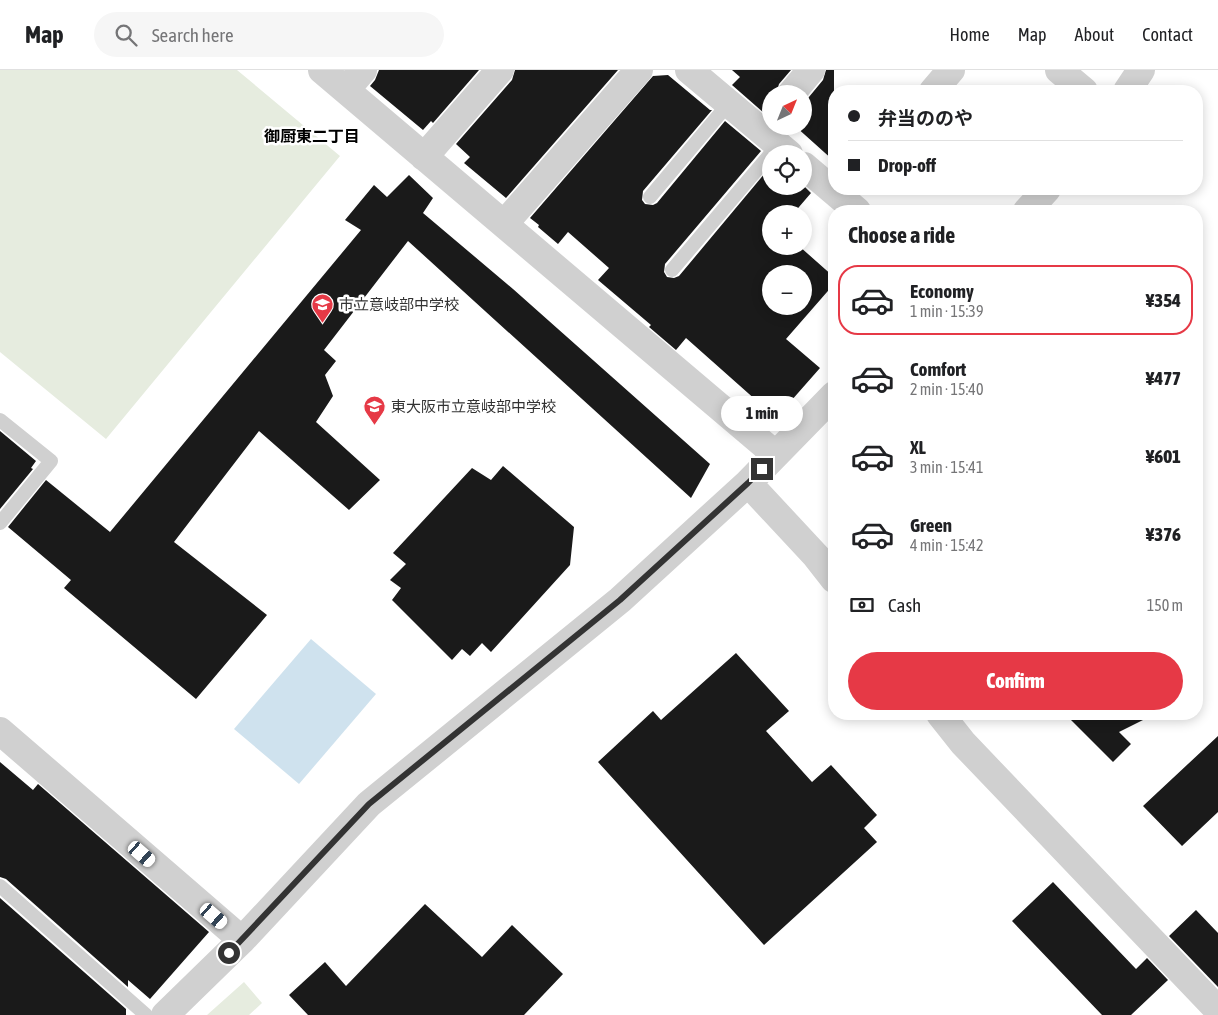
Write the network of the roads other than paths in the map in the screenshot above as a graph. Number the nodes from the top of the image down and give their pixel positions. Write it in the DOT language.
graph roads {
  1 [pos="322,70"];
  2 [pos="500,70"];
  3 [pos="638,70"];
  4 [pos="689,70"];
  5 [pos="810,70"];
  6 [pos="951,70"];
  7 [pos="1059,70"];
  8 [pos="1141,70"];
  9 [pos="354,80"];
  10 [pos="798,85"];
  11 [pos="938,85"];
  12 [pos="1077,85"];
  13 [pos="1131,85"];
  14 [pos="729,104"];
  15 [pos="775,136"];
  16 [pos="424,157"];
  17 [pos="812,172"];
  18 [pos="828,184"];
  19 [pos="1042,195"];
  20 [pos="650,197"];
  21 [pos="1032,205"];
  22 [pos="504,224"];
  23 [pos="672,270"];
  24 [pos="828,401"];
  25 [pos="0,420"];
  26 [pos="776,454"];
  27 [pos="748,483"];
  28 [pos="0,523"];
  29 [pos="828,571"];
  30 [pos="945,720"];
  31 [pos="0,731"];
  32 [pos="0,886"];
  33 [pos="242,940"];
  34 [pos="1218,1010"];
  35 [pos="146,1015"];
  36 [pos="165,1015"];
  1 -- 9 [label="street"];
  2 -- 16 [label="street"];
  3 -- 22 [label="street"];
  4 -- 14 [label="street"];
  5 -- 10 [label="street"];
  6 -- 11 [label="street"];
  7 -- 12 [label="street"];
  8 -- 13 [label="street"];
  9 -- 16 [label="street"];
  14 -- 15 [label="street"];
  14 -- 20 [label="lane"];
  15 -- 23 [label="lane"];
  16 -- 22 [label="street"];
  17 -- 18 [label="street"];
  19 -- 21 [label="street"];
  22 -- 26 [label="street"];
  24 -- 26 [label="street"];
  25 -- 28 [label="lane"];
  26 -- 27 [label="street"];
  27 -- 29 [label="street"];
  27 -- 33 [label="street"];
  30 -- 34 [label="street"];
  31 -- 33 [label="street"];
  32 -- 35 [label="lane"];
  33 -- 36 [label="street"];
}
